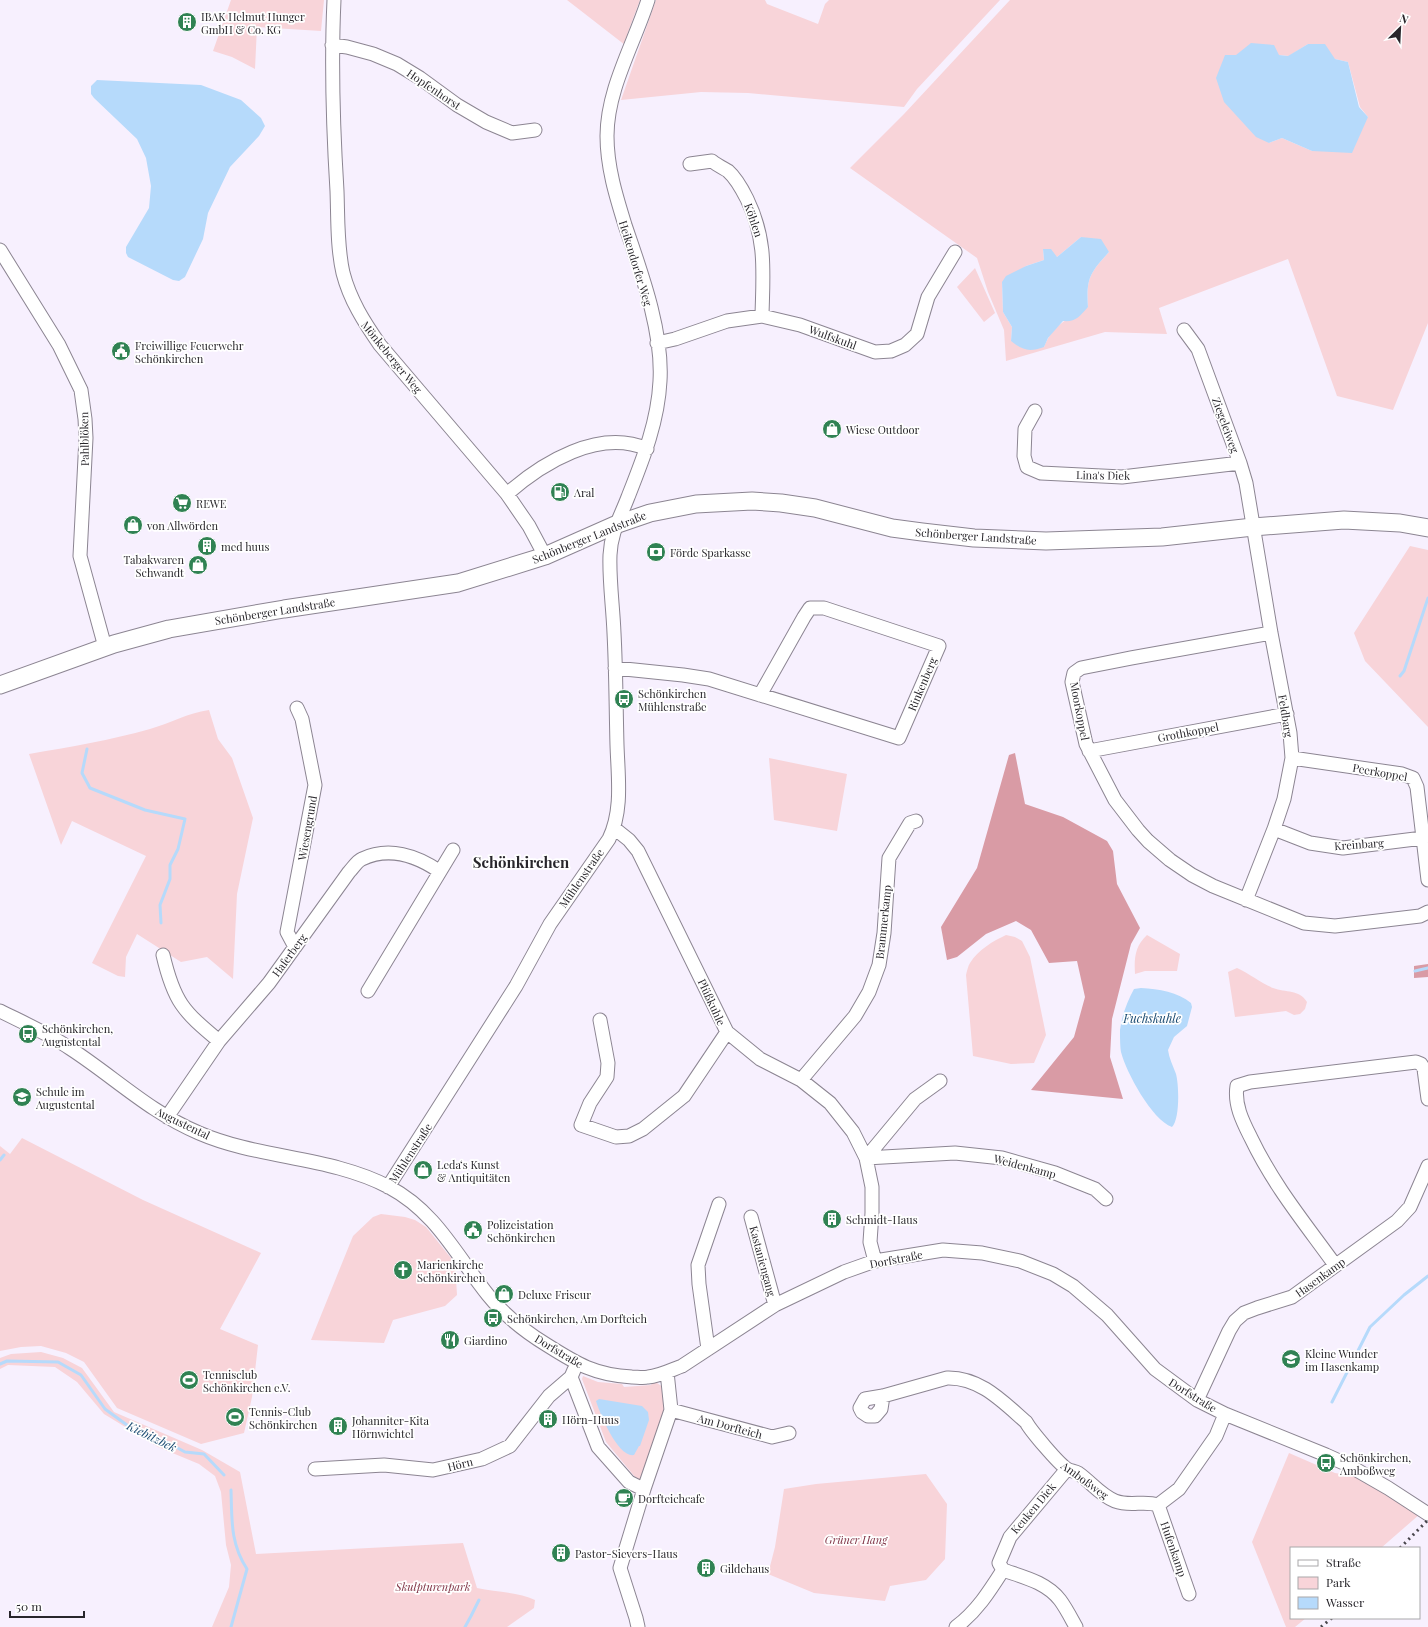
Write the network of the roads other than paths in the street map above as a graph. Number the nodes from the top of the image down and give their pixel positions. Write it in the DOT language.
graph roads {
  1 [pos="334,0"];
  2 [pos="648,0"];
  3 [pos="332,45"];
  4 [pos="535,130"];
  5 [pos="690,164"];
  6 [pos="0,250"];
  7 [pos="955,252"];
  8 [pos="762,316"];
  9 [pos="1184,330"];
  10 [pos="657,344"];
  11 [pos="1035,411"];
  12 [pos="647,449"];
  13 [pos="1240,463"];
  14 [pos="507,494"];
  15 [pos="615,525"];
  16 [pos="1253,527"];
  17 [pos="1428,528"];
  18 [pos="545,556"];
  19 [pos="1271,633"];
  20 [pos="105,647"];
  21 [pos="615,668"];
  22 [pos="0,685"];
  23 [pos="760,695"];
  24 [pos="297,708"];
  25 [pos="1287,714"];
  26 [pos="1089,751"];
  27 [pos="1292,758"];
  28 [pos="916,821"];
  29 [pos="614,828"];
  30 [pos="1274,830"];
  31 [pos="1423,838"];
  32 [pos="454,850"];
  33 [pos="439,871"];
  34 [pos="1428,880"];
  35 [pos="1246,900"];
  36 [pos="1428,912"];
  37 [pos="295,947"];
  38 [pos="163,955"];
  39 [pos="368,991"];
  40 [pos="0,1011"];
  41 [pos="600,1020"];
  42 [pos="727,1032"];
  43 [pos="219,1041"];
  44 [pos="801,1080"];
  45 [pos="940,1081"];
  46 [pos="1428,1099"];
  47 [pos="167,1117"];
  48 [pos="866,1158"];
  49 [pos="1428,1166"];
  50 [pos="388,1187"];
  51 [pos="1106,1199"];
  52 [pos="719,1204"];
  53 [pos="751,1217"];
  54 [pos="875,1262"];
  55 [pos="1335,1265"];
  56 [pos="775,1305"];
  57 [pos="708,1349"];
  58 [pos="577,1364"];
  59 [pos="667,1372"];
  60 [pos="571,1377"];
  61 [pos="883,1396"];
  62 [pos="1197,1400"];
  63 [pos="671,1410"];
  64 [pos="1225,1414"];
  65 [pos="789,1433"];
  66 [pos="1067,1468"];
  67 [pos="315,1469"];
  68 [pos="642,1488"];
  69 [pos="1158,1505"];
  70 [pos="1428,1514"];
  71 [pos="1003,1570"];
  72 [pos="1190,1594"];
  73 [pos="638,1627"];
  74 [pos="956,1627"];
  75 [pos="1076,1627"];
  1 -- 3 [label="street, Mönkeberger Weg"];
  2 -- 10 [label="street, Heikendorfer Weg"];
  3 -- 4 [label="street, Hopfenhorst"];
  3 -- 14 [label="street, Mönkeberger Weg"];
  5 -- 8 [label="street, Köhlen"];
  6 -- 20 [label="street, Pahlblöken"];
  7 -- 8 [label="street, Wulfskuhl"];
  8 -- 10 [label="street, Wulfskuhl"];
  9 -- 13 [label="street, Ziegeleiweg"];
  10 -- 12 [label="street, Heikendorfer Weg"];
  11 -- 13 [label="street, Lina's Diek"];
  12 -- 14 [label="street"];
  12 -- 15 [label="street, Heikendorfer Weg"];
  13 -- 16 [label="street, Ziegeleiweg"];
  14 -- 18 [label="street, Mönkeberger Weg"];
  15 -- 16 [label="main road, Schönberger Landstraße"];
  15 -- 18 [label="main road, Schönberger Landstraße"];
  15 -- 21 [label="street, Mühlenstraße"];
  16 -- 17 [label="main road, Schönberger Landstraße"];
  16 -- 19 [label="street, Feldbarg"];
  18 -- 20 [label="main road, Schönberger Landstraße"];
  19 -- 25 [label="street, Feldbarg"];
  19 -- 26 [label="street, Moorkoppel"];
  20 -- 22 [label="main road, Schönberger Landstraße"];
  21 -- 23 [label="street, Rinkenberg"];
  21 -- 29 [label="street, Mühlenstraße"];
  23 -- 23 [label="street, Rinkenberg"];
  24 -- 37 [label="street, Wiesengrund"];
  25 -- 26 [label="street, Grothkoppel"];
  25 -- 27 [label="street, Feldbarg"];
  26 -- 35 [label="street, Moorkoppel"];
  27 -- 30 [label="street, Feldbarg"];
  27 -- 31 [label="street, Peerkoppel"];
  28 -- 44 [label="street, Brammerkamp"];
  29 -- 42 [label="street, Plüßkuhle"];
  29 -- 50 [label="street, Mühlenstraße"];
  30 -- 31 [label="street, Kreinbarg"];
  30 -- 35 [label="street, Feldbarg"];
  31 -- 34 [label="street, Peerkoppel"];
  32 -- 33 [label="street"];
  33 -- 37 [label="street, Haferberg"];
  33 -- 39 [label="street"];
  35 -- 36 [label="street"];
  37 -- 43 [label="street, Haferberg"];
  38 -- 43 [label="street"];
  40 -- 47 [label="street, Augustental"];
  41 -- 42 [label="street"];
  42 -- 44 [label="street, Plüßkuhle"];
  43 -- 47 [label="street, Haferberg"];
  44 -- 48 [label="street, Plüßkuhle"];
  45 -- 48 [label="street"];
  46 -- 55 [label="street"];
  47 -- 50 [label="street, Augustental"];
  48 -- 51 [label="street, Weidenkamp"];
  48 -- 54 [label="street, Plüßkuhle"];
  49 -- 55 [label="street, Hasenkamp"];
  50 -- 58 [label="street, Dorfstraße"];
  52 -- 57 [label="street"];
  53 -- 56 [label="street, Kastaniengang"];
  54 -- 56 [label="street, Dorfstraße"];
  54 -- 62 [label="street, Dorfstraße"];
  55 -- 62 [label="street, Hasenkamp"];
  56 -- 57 [label="street, Dorfstraße"];
  57 -- 59 [label="street, Dorfstraße"];
  58 -- 59 [label="street, Dorfstraße"];
  58 -- 60 [label="street"];
  59 -- 63 [label="street"];
  60 -- 67 [label="street, Hörn"];
  60 -- 68 [label="street"];
  61 -- 66 [label="street, Amboßweg"];
  62 -- 64 [label="street, Dorfstraße"];
  63 -- 65 [label="street, Am Dorfteich"];
  63 -- 68 [label="street"];
  64 -- 69 [label="street"];
  64 -- 70 [label="street, Dorfstraße"];
  66 -- 69 [label="street, Amboßweg"];
  66 -- 71 [label="street, Keuken Diek"];
  68 -- 73 [label="street"];
  69 -- 72 [label="street, Hufenkamp"];
  71 -- 74 [label="street"];
  71 -- 75 [label="street"];
}
